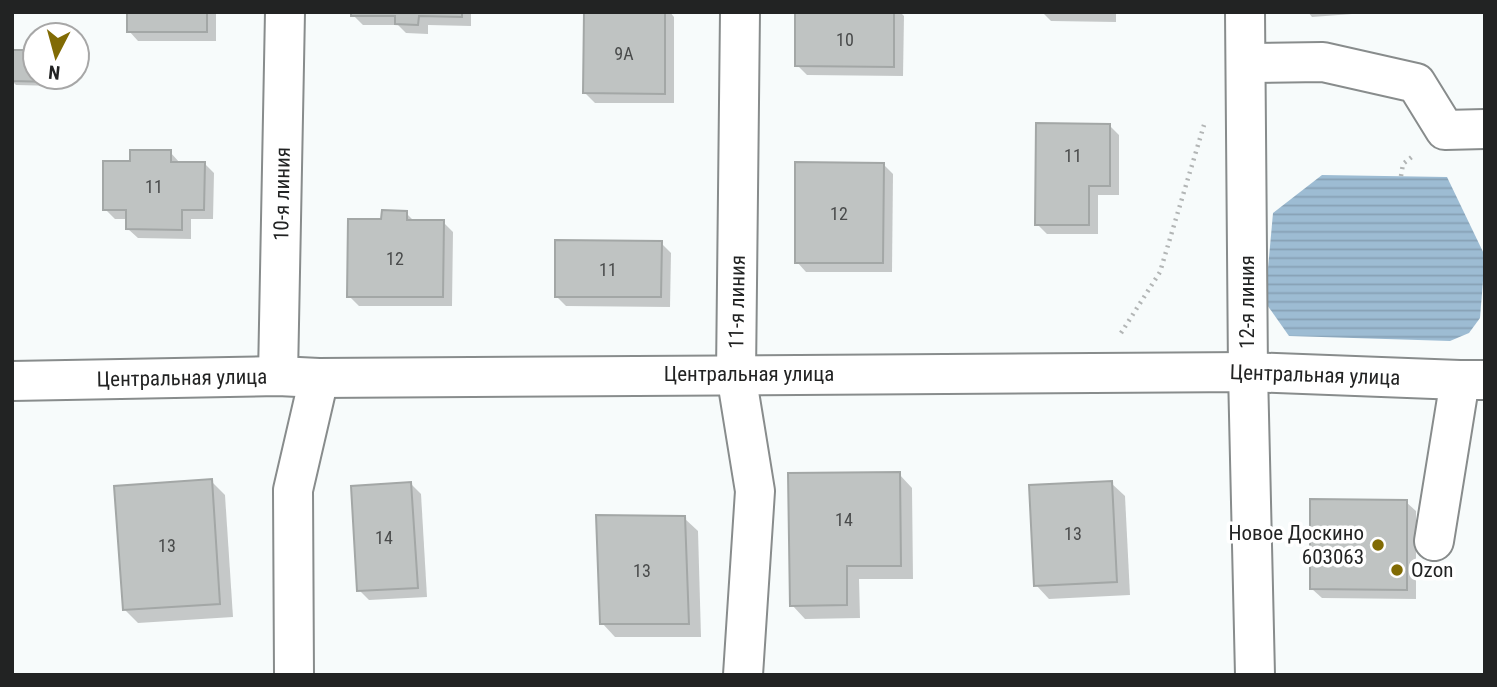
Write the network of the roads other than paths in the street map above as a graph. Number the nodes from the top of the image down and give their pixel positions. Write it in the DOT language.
graph roads {
  1 [pos="285,12"];
  2 [pos="740,12"];
  3 [pos="1245,12"];
  4 [pos="1246,63"];
  5 [pos="1485,130"];
  6 [pos="1248,372"];
  7 [pos="736,374"];
  8 [pos="278,376"];
  9 [pos="319,378"];
  10 [pos="1472,380"];
  11 [pos="12,381"];
  12 [pos="1434,541"];
  13 [pos="293,675"];
  14 [pos="743,675"];
  15 [pos="1255,675"];
  1 -- 8 [label="street, 10-я линия"];
  2 -- 7 [label="street, 11-я линия"];
  3 -- 4 [label="street, 12-я линия"];
  4 -- 5 [label="street"];
  4 -- 6 [label="street, 12-я линия"];
  6 -- 7 [label="street, Центральная улица"];
  6 -- 10 [label="street, Центральная улица"];
  6 -- 15 [label="street, 12-я линия"];
  7 -- 9 [label="street, Центральная улица"];
  7 -- 14 [label="street, 11-я линия"];
  8 -- 9 [label="street, Центральная улица"];
  8 -- 11 [label="street, Центральная улица"];
  9 -- 13 [label="street"];
  10 -- 12 [label="street"];
}
